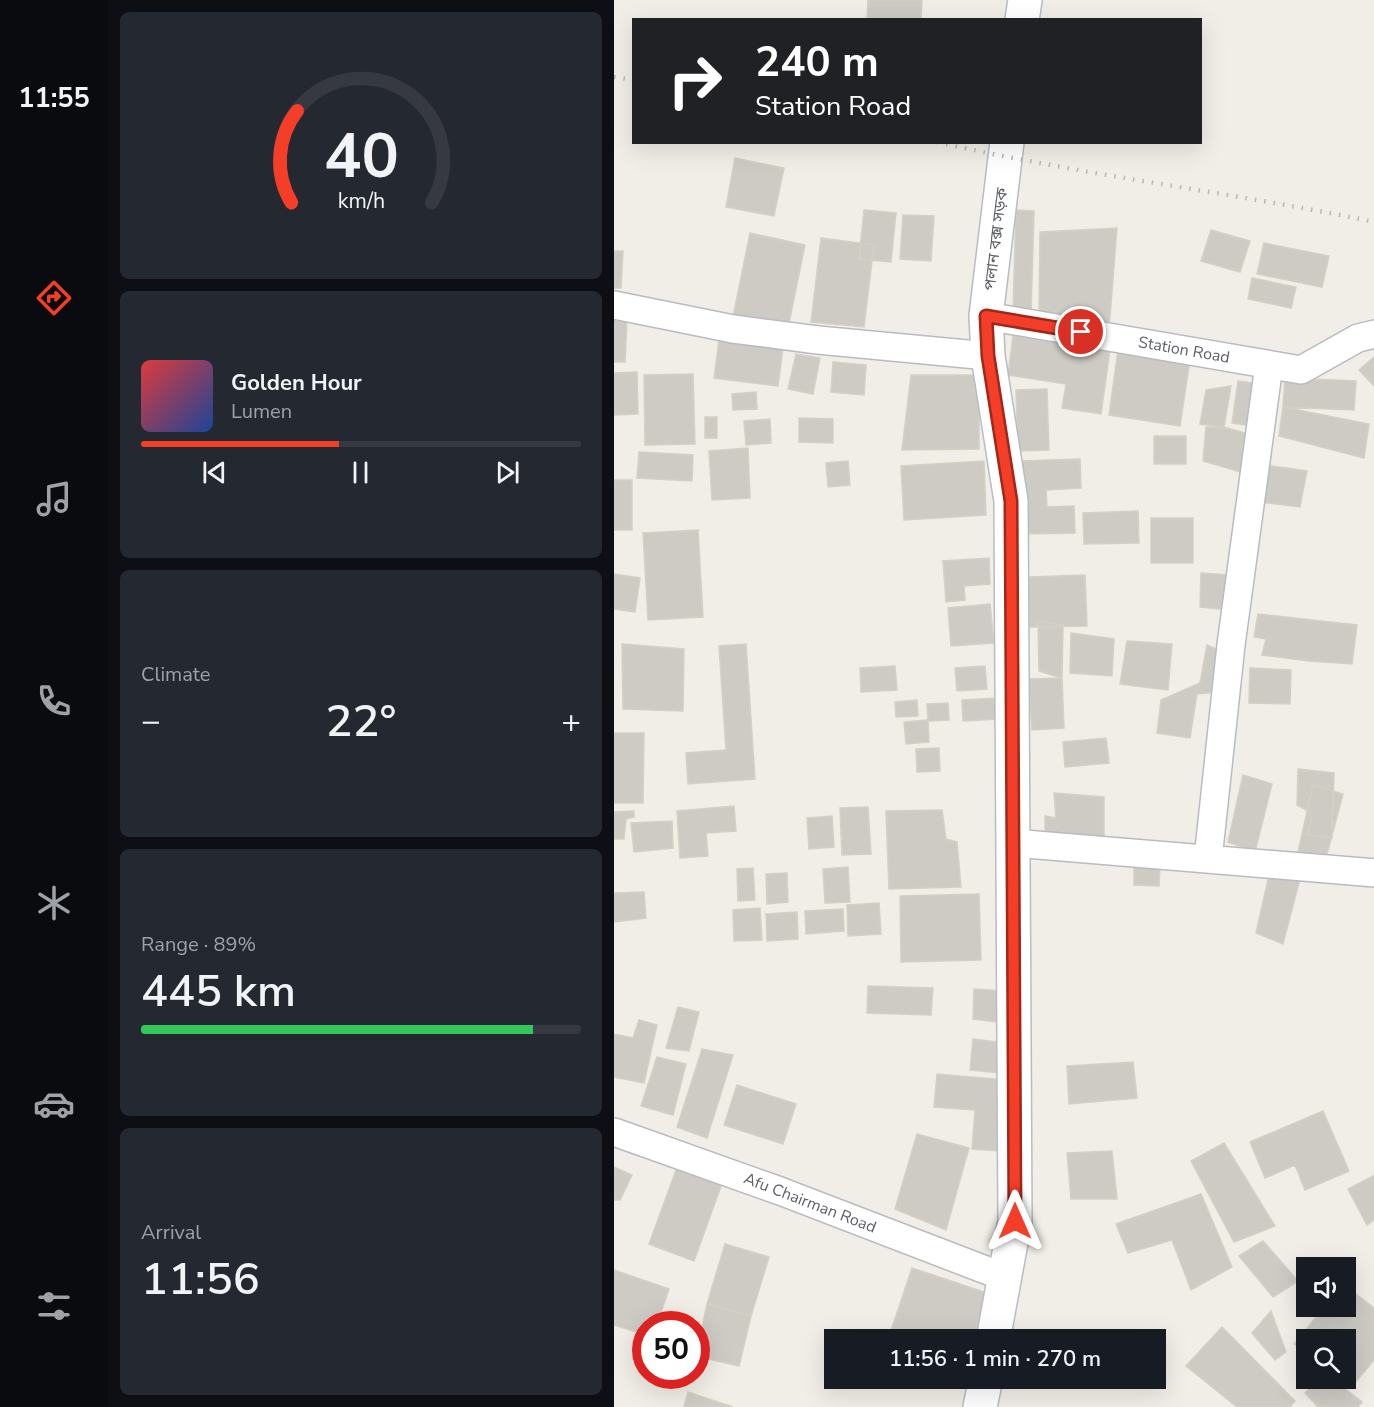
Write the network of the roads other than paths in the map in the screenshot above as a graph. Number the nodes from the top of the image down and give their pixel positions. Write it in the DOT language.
graph roads {
  1 [pos="1025,0"];
  2 [pos="1022,18"];
  3 [pos="1007,144"];
  4 [pos="614,305"];
  5 [pos="986,316"];
  6 [pos="1374,334"];
  7 [pos="988,356"];
  8 [pos="1269,365"];
  9 [pos="1013,843"];
  10 [pos="1208,859"];
  11 [pos="1374,873"];
  12 [pos="614,1132"];
  13 [pos="1004,1277"];
  14 [pos="995,1329"];
  15 [pos="984,1389"];
  16 [pos="980,1407"];
  1 -- 2 [label="main road"];
  3 -- 5 [label="main road, পলান বক্স সড়ক"];
  4 -- 7 [label="street"];
  5 -- 7 [label="main road, পলান বক্স সড়ক"];
  5 -- 8 [label="street, Station Road"];
  6 -- 8 [label="street, Station Road"];
  7 -- 9 [label="main road, পলান বক্স সড়ক"];
  8 -- 10 [label="street"];
  9 -- 10 [label="street"];
  9 -- 13 [label="main road, পলান বক্স সড়ক"];
  10 -- 11 [label="street"];
  12 -- 13 [label="street, Afu Chairman Road"];
  13 -- 14 [label="main road, পলান বক্স সড়ক"];
  15 -- 16 [label="main road"];
}
